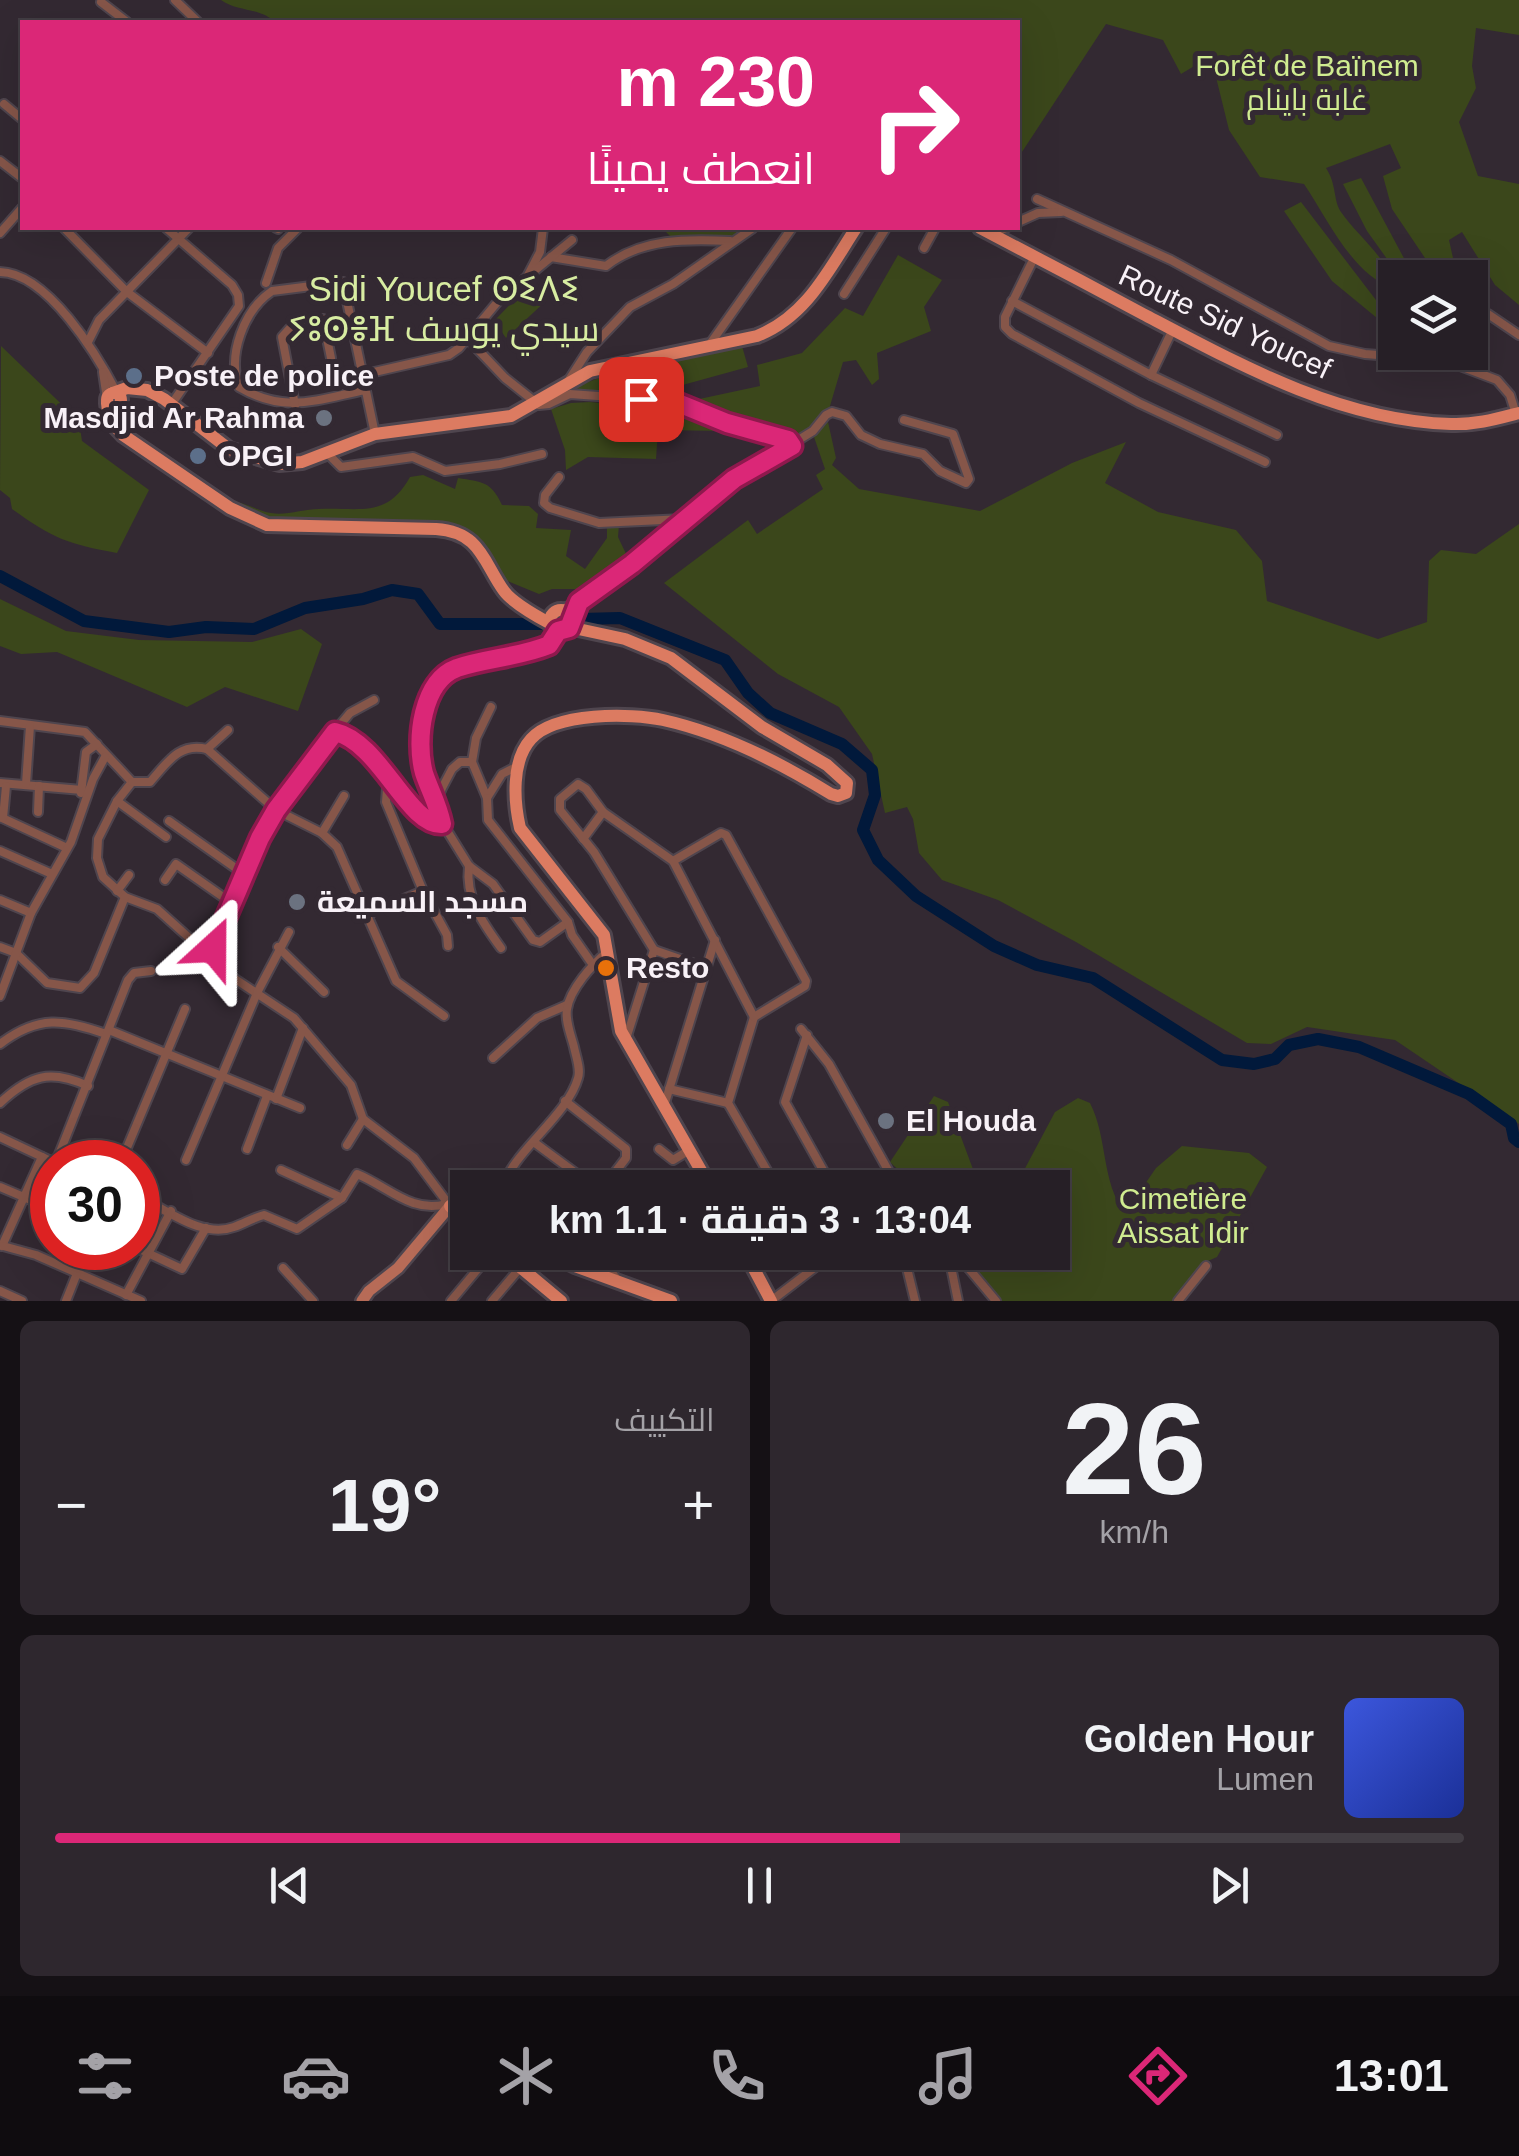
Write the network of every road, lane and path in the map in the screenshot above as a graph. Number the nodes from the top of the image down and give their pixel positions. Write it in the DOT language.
graph roads {
  1 [pos="175,0"];
  2 [pos="102,2"];
  3 [pos="125,20"];
  4 [pos="196,20"];
  5 [pos="4,104"];
  6 [pos="20,116"];
  7 [pos="0,161"];
  8 [pos="20,176"];
  9 [pos="1037,199"];
  10 [pos="20,210"];
  11 [pos="1061,212"];
  12 [pos="1020,221"];
  13 [pos="2,228"];
  14 [pos="66,230"];
  15 [pos="168,230"];
  16 [pos="187,230"];
  17 [pos="296,230"];
  18 [pos="542,230"];
  19 [pos="749,230"];
  20 [pos="791,230"];
  21 [pos="855,230"];
  22 [pos="885,230"];
  23 [pos="934,230"];
  24 [pos="986,231"];
  25 [pos="178,240"];
  26 [pos="572,240"];
  27 [pos="733,242"];
  28 [pos="924,248"];
  29 [pos="1035,256"];
  30 [pos="552,257"];
  31 [pos="0,272"];
  32 [pos="526,278"];
  33 [pos="266,283"];
  34 [pos="127,292"];
  35 [pos="844,294"];
  36 [pos="1012,301"];
  37 [pos="1488,314"];
  38 [pos="1173,330"];
  39 [pos="1519,335"];
  40 [pos="467,338"];
  41 [pos="88,342"];
  42 [pos="710,344"];
  43 [pos="208,353"];
  44 [pos="1378,353"];
  45 [pos="331,358"];
  46 [pos="1470,370"];
  47 [pos="1151,374"];
  48 [pos="361,375"];
  49 [pos="567,382"];
  50 [pos="364,390"];
  51 [pos="114,399"];
  52 [pos="533,402"];
  53 [pos="171,404"];
  54 [pos="295,405"];
  55 [pos="1517,414"];
  56 [pos="904,420"];
  57 [pos="375,434"];
  58 [pos="1276,435"];
  59 [pos="792,446"];
  60 [pos="328,454"];
  61 [pos="542,454"];
  62 [pos="1265,462"];
  63 [pos="559,477"];
  64 [pos="684,518"];
  65 [pos="561,620"];
  66 [pos="374,700"];
  67 [pos="491,708"];
  68 [pos="0,722"];
  69 [pos="30,726"];
  70 [pos="228,730"];
  71 [pos="335,732"];
  72 [pos="97,744"];
  73 [pos="206,749"];
  74 [pos="105,757"];
  75 [pos="472,762"];
  76 [pos="518,766"];
  77 [pos="388,776"];
  78 [pos="132,782"];
  79 [pos="3,784"];
  80 [pos="26,784"];
  81 [pos="39,786"];
  82 [pos="344,796"];
  83 [pos="487,798"];
  84 [pos="438,799"];
  85 [pos="117,802"];
  86 [pos="276,810"];
  87 [pos="38,812"];
  88 [pos="603,812"];
  89 [pos="2,818"];
  90 [pos="169,821"];
  91 [pos="442,824"];
  92 [pos="322,834"];
  93 [pos="166,837"];
  94 [pos="583,839"];
  95 [pos="67,848"];
  96 [pos="0,851"];
  97 [pos="673,860"];
  98 [pos="469,866"];
  99 [pos="52,874"];
  100 [pos="244,874"];
  101 [pos="129,875"];
  102 [pos="165,880"];
  103 [pos="424,891"];
  104 [pos="121,894"];
  105 [pos="0,900"];
  106 [pos="233,904"];
  107 [pos="32,913"];
  108 [pos="368,914"];
  109 [pos="568,922"];
  110 [pos="289,932"];
  111 [pos="716,940"];
  112 [pos="0,946"];
  113 [pos="448,946"];
  114 [pos="278,947"];
  115 [pos="501,948"];
  116 [pos="609,950"];
  117 [pos="654,950"];
  118 [pos="16,953"];
  119 [pos="217,963"];
  120 [pos="592,965"];
  121 [pos="706,968"];
  122 [pos="150,971"];
  123 [pos="324,992"];
  124 [pos="258,993"];
  125 [pos="0,996"];
  126 [pos="567,1005"];
  127 [pos="185,1009"];
  128 [pos="444,1016"];
  129 [pos="754,1017"];
  130 [pos="303,1028"];
  131 [pos="108,1032"];
  132 [pos="626,1038"];
  133 [pos="0,1044"];
  134 [pos="165,1054"];
  135 [pos="493,1058"];
  136 [pos="220,1076"];
  137 [pos="88,1086"];
  138 [pos="669,1089"];
  139 [pos="272,1098"];
  140 [pos="565,1101"];
  141 [pos="0,1103"];
  142 [pos="728,1103"];
  143 [pos="664,1106"];
  144 [pos="300,1108"];
  145 [pos="363,1119"];
  146 [pos="0,1137"];
  147 [pos="64,1140"];
  148 [pos="130,1140"];
  149 [pos="535,1143"];
  150 [pos="347,1146"];
  151 [pos="247,1149"];
  152 [pos="659,1149"];
  153 [pos="30,1151"];
  154 [pos="688,1151"];
  155 [pos="186,1160"];
  156 [pos="281,1170"];
  157 [pos="512,1170"];
  158 [pos="574,1170"];
  159 [pos="616,1170"];
  160 [pos="700,1170"];
  161 [pos="767,1170"];
  162 [pos="823,1170"];
  163 [pos="888,1170"];
  164 [pos="30,1182"];
  165 [pos="0,1187"];
  166 [pos="23,1196"];
  167 [pos="342,1198"];
  168 [pos="30,1199"];
  169 [pos="448,1205"];
  170 [pos="160,1207"];
  171 [pos="171,1212"];
  172 [pos="206,1228"];
  173 [pos="160,1231"];
  174 [pos="1,1248"];
  175 [pos="160,1258"];
  176 [pos="1206,1266"];
  177 [pos="283,1268"];
  178 [pos="79,1270"];
  179 [pos="139,1270"];
  180 [pos="477,1270"];
  181 [pos="518,1270"];
  182 [pos="522,1270"];
  183 [pos="588,1270"];
  184 [pos="610,1270"];
  185 [pos="754,1270"];
  186 [pos="813,1270"];
  187 [pos="907,1270"];
  188 [pos="954,1270"];
  189 [pos="968,1270"];
  190 [pos="77,1274"];
  191 [pos="617,1279"];
  192 [pos="0,1290"];
  193 [pos="126,1295"];
  194 [pos="363,1300"];
  195 [pos="492,1300"];
  196 [pos="22,1301"];
  197 [pos="66,1301"];
  198 [pos="141,1301"];
  199 [pos="313,1301"];
  200 [pos="452,1301"];
  201 [pos="560,1301"];
  202 [pos="671,1301"];
  203 [pos="771,1301"];
  204 [pos="915,1301"];
  205 [pos="958,1301"];
  206 [pos="996,1301"];
  207 [pos="1178,1301"];
  1 -- 4 [label="street"];
  2 -- 3 [label="street"];
  5 -- 6 [label="street"];
  7 -- 8 [label="street"];
  9 -- 11 [label="street"];
  10 -- 13 [label="street"];
  11 -- 12 [label="street"];
  11 -- 44 [label="street"];
  14 -- 34 [label="street"];
  15 -- 25 [label="street"];
  16 -- 25 [label="street"];
  17 -- 33 [label="street"];
  18 -- 32 [label="street"];
  19 -- 27 [label="street"];
  20 -- 42 [label="street"];
  21 -- 42 [label="main road"];
  22 -- 35 [label="street"];
  23 -- 28 [label="street"];
  24 -- 29 [label="main road, Route Sid Youcef"];
  25 -- 34 [label="street"];
  25 -- 43 [label="street"];
  26 -- 30 [label="street"];
  27 -- 30 [label="street"];
  27 -- 49 [label="street"];
  29 -- 36 [label="street"];
  29 -- 38 [label="main road, Route Sid Youcef"];
  30 -- 32 [label="street"];
  31 -- 41 [label="street"];
  32 -- 40 [label="street"];
  34 -- 41 [label="street"];
  34 -- 43 [label="street"];
  36 -- 47 [label="street"];
  36 -- 62 [label="street"];
  37 -- 39 [label="street"];
  38 -- 47 [label="street"];
  38 -- 55 [label="main road, Route Sid Youcef"];
  40 -- 48 [label="street"];
  40 -- 52 [label="street"];
  41 -- 51 [label="street"];
  42 -- 49 [label="main road"];
  43 -- 53 [label="street"];
  45 -- 54 [label="street"];
  46 -- 55 [label="street"];
  47 -- 58 [label="street"];
  48 -- 50 [label="street"];
  48 -- 54 [label="street"];
  49 -- 52 [label="main road"];
  50 -- 54 [label="street"];
  50 -- 57 [label="street"];
  51 -- 53 [label="main road"];
  51 -- 65 [label="main road"];
  52 -- 57 [label="main road"];
  52 -- 59 [label="street"];
  53 -- 60 [label="main road"];
  56 -- 59 [label="street"];
  57 -- 60 [label="main road"];
  59 -- 64 [label="street"];
  60 -- 61 [label="street"];
  63 -- 64 [label="street"];
  64 -- 65 [label="street"];
  65 -- 76 [label="main road"];
  65 -- 84 [label="street"];
  66 -- 71 [label="street"];
  67 -- 75 [label="street"];
  68 -- 69 [label="street"];
  69 -- 72 [label="street"];
  69 -- 80 [label="street"];
  70 -- 73 [label="street"];
  71 -- 77 [label="street"];
  71 -- 86 [label="street"];
  72 -- 74 [label="street"];
  72 -- 81 [label="street"];
  73 -- 78 [label="street"];
  73 -- 86 [label="street"];
  74 -- 78 [label="street"];
  74 -- 95 [label="street"];
  75 -- 83 [label="street"];
  75 -- 84 [label="street"];
  76 -- 83 [label="street"];
  76 -- 116 [label="main road"];
  77 -- 91 [label="street"];
  77 -- 103 [label="street"];
  78 -- 85 [label="street"];
  79 -- 80 [label="street"];
  79 -- 89 [label="street"];
  80 -- 81 [label="street"];
  81 -- 87 [label="street"];
  82 -- 92 [label="street"];
  83 -- 109 [label="street"];
  84 -- 91 [label="street"];
  85 -- 93 [label="street"];
  85 -- 104 [label="street"];
  86 -- 92 [label="street"];
  86 -- 100 [label="street"];
  88 -- 94 [label="street"];
  88 -- 94 [label="street"];
  88 -- 97 [label="street"];
  89 -- 95 [label="street"];
  90 -- 100 [label="street"];
  91 -- 98 [label="street"];
  92 -- 108 [label="street"];
  94 -- 117 [label="street"];
  95 -- 99 [label="street"];
  96 -- 99 [label="street"];
  97 -- 111 [label="street"];
  97 -- 129 [label="street"];
  98 -- 109 [label="street"];
  98 -- 115 [label="street"];
  99 -- 107 [label="street"];
  100 -- 106 [label="street"];
  101 -- 104 [label="street"];
  102 -- 106 [label="street"];
  103 -- 108 [label="street"];
  103 -- 113 [label="street"];
  104 -- 118 [label="street"];
  104 -- 119 [label="street"];
  105 -- 107 [label="street"];
  106 -- 119 [label="street"];
  107 -- 118 [label="street"];
  108 -- 128 [label="street"];
  109 -- 120 [label="street"];
  110 -- 114 [label="street"];
  111 -- 121 [label="street"];
  111 -- 129 [label="street"];
  112 -- 118 [label="street"];
  114 -- 123 [label="street"];
  114 -- 124 [label="street"];
  116 -- 120 [label="street"];
  116 -- 132 [label="main road"];
  117 -- 121 [label="street"];
  117 -- 132 [label="street"];
  118 -- 125 [label="street"];
  119 -- 124 [label="street"];
  120 -- 126 [label="street"];
  121 -- 138 [label="street"];
  122 -- 131 [label="street"];
  124 -- 130 [label="street"];
  124 -- 136 [label="street"];
  126 -- 135 [label="street"];
  126 -- 140 [label="street"];
  127 -- 134 [label="street"];
  129 -- 142 [label="street"];
  130 -- 139 [label="street"];
  130 -- 145 [label="street"];
  131 -- 133 [label="street"];
  131 -- 134 [label="street"];
  131 -- 137 [label="street"];
  132 -- 143 [label="main road"];
  134 -- 136 [label="street"];
  134 -- 148 [label="street"];
  136 -- 139 [label="street"];
  136 -- 155 [label="street"];
  137 -- 141 [label="street"];
  137 -- 147 [label="street"];
  138 -- 142 [label="street"];
  138 -- 143 [label="street"];
  139 -- 144 [label="street"];
  139 -- 151 [label="street"];
  140 -- 149 [label="street"];
  140 -- 159 [label="street"];
  142 -- 161 [label="street"];
  143 -- 154 [label="main road"];
  145 -- 150 [label="street"];
  145 -- 169 [label="street"];
  146 -- 153 [label="street"];
  149 -- 157 [label="street"];
  149 -- 158 [label="street"];
  152 -- 154 [label="street"];
  154 -- 160 [label="main road"];
  156 -- 167 [label="street"];
  162 -- 163 [label="street"];
  164 -- 166 [label="street"];
  165 -- 166 [label="street"];
  166 -- 168 [label="street"];
  166 -- 174 [label="street"];
  167 -- 169 [label="street"];
  167 -- 172 [label="street"];
  169 -- 194 [label="main road"];
  170 -- 171 [label="street"];
  171 -- 172 [label="street"];
  171 -- 173 [label="street"];
  172 -- 175 [label="street"];
  174 -- 190 [label="street"];
  176 -- 207 [label="street"];
  177 -- 199 [label="street"];
  178 -- 190 [label="street"];
  179 -- 193 [label="street"];
  180 -- 200 [label="street"];
  181 -- 195 [label="street"];
  182 -- 201 [label="main road"];
  183 -- 191 [label="main road"];
  184 -- 191 [label="street"];
  185 -- 203 [label="main road"];
  186 -- 203 [label="street"];
  187 -- 204 [label="street"];
  188 -- 205 [label="street"];
  189 -- 206 [label="street"];
  190 -- 193 [label="street"];
  190 -- 197 [label="street"];
  191 -- 202 [label="main road"];
  192 -- 196 [label="street"];
  193 -- 198 [label="street"];
}
